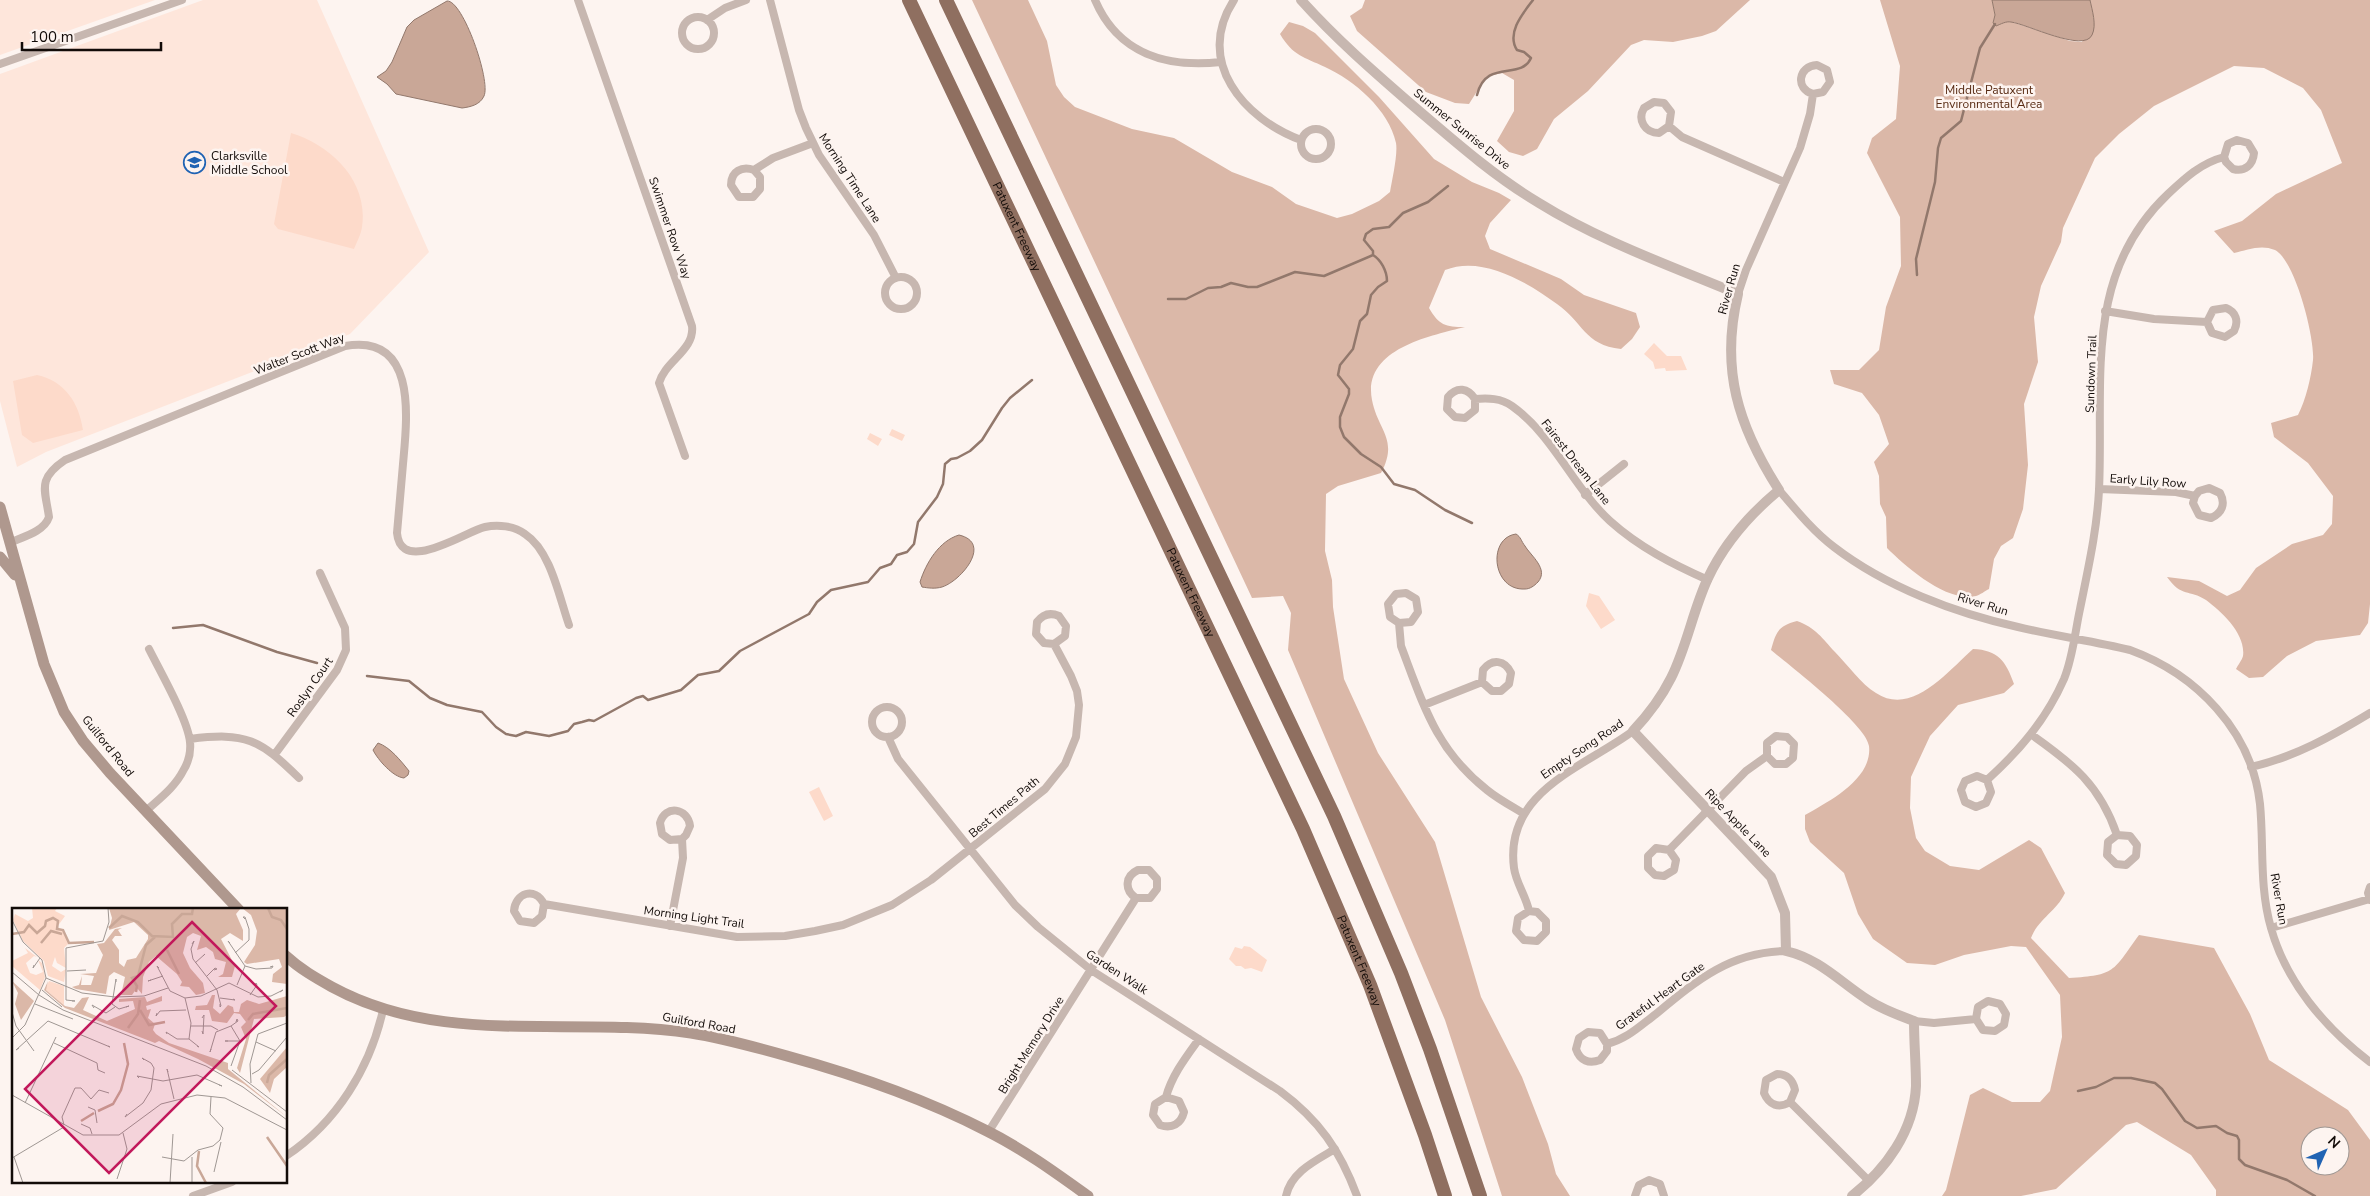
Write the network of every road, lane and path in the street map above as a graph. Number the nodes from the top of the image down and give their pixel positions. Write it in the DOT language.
graph roads {
  1 [pos="182,0"];
  2 [pos="578,0"];
  3 [pos="746,0"];
  4 [pos="770,0"];
  5 [pos="909,0"];
  6 [pos="946,0"];
  7 [pos="1095,0"];
  8 [pos="1234,0"];
  9 [pos="1301,0"];
  10 [pos="707,20"];
  11 [pos="1221,62"];
  12 [pos="0,64"];
  13 [pos="1813,94"];
  14 [pos="1669,126"];
  15 [pos="1301,140"];
  16 [pos="813,142"];
  17 [pos="2224,157"];
  18 [pos="754,170"];
  19 [pos="1784,182"];
  20 [pos="896,278"];
  21 [pos="1738,294"];
  22 [pos="2105,311"];
  23 [pos="2207,322"];
  24 [pos="1475,399"];
  25 [pos="685,456"];
  26 [pos="1624,464"];
  27 [pos="2099,489"];
  28 [pos="1779,490"];
  29 [pos="1585,495"];
  30 [pos="2195,496"];
  31 [pos="0,507"];
  32 [pos="3,544"];
  33 [pos="0,557"];
  34 [pos="320,573"];
  35 [pos="19,580"];
  36 [pos="1708,580"];
  37 [pos="1399,623"];
  38 [pos="569,625"];
  39 [pos="2074,639"];
  40 [pos="1054,644"];
  41 [pos="149,649"];
  42 [pos="1482,682"];
  43 [pos="1424,705"];
  44 [pos="2370,713"];
  45 [pos="1633,730"];
  46 [pos="2032,735"];
  47 [pos="888,737"];
  48 [pos="190,739"];
  49 [pos="275,754"];
  50 [pos="1767,756"];
  51 [pos="2251,767"];
  52 [pos="299,778"];
  53 [pos="1986,780"];
  54 [pos="1708,810"];
  55 [pos="146,811"];
  56 [pos="1523,813"];
  57 [pos="2117,835"];
  58 [pos="682,839"];
  59 [pos="970,849"];
  60 [pos="1669,850"];
  61 [pos="2370,887"];
  62 [pos="1136,898"];
  63 [pos="2370,900"];
  64 [pos="544,904"];
  65 [pos="237,908"];
  66 [pos="1528,911"];
  67 [pos="670,926"];
  68 [pos="2271,928"];
  69 [pos="1786,951"];
  70 [pos="288,957"];
  71 [pos="1091,970"];
  72 [pos="383,1010"];
  73 [pos="1976,1019"];
  74 [pos="1914,1021"];
  75 [pos="1199,1039"];
  76 [pos="1607,1044"];
  77 [pos="2370,1062"];
  78 [pos="1166,1097"];
  79 [pos="1790,1102"];
  80 [pos="989,1132"];
  81 [pos="1335,1149"];
  82 [pos="288,1154"];
  83 [pos="1869,1181"];
  84 [pos="226,1184"];
  85 [pos="193,1196"];
  86 [pos="1088,1196"];
  87 [pos="1286,1196"];
  88 [pos="1356,1196"];
  89 [pos="1445,1196"];
  90 [pos="1480,1196"];
  91 [pos="1635,1196"];
  92 [pos="1664,1196"];
  93 [pos="1852,1196"];
  1 -- 12 [label="street"];
  2 -- 25 [label="street, Swimmer Row Way"];
  3 -- 10 [label="street"];
  4 -- 16 [label="street, Morning Time Lane"];
  5 -- 89 [label="highway, Patuxent Freeway"];
  6 -- 90 [label="highway"];
  7 -- 11 [label="street"];
  8 -- 11 [label="street"];
  9 -- 21 [label="street, Summer Sunrise Drive"];
  10 -- 10 [label="street"];
  11 -- 15 [label="street"];
  13 -- 19 [label="street, River Run"];
  14 -- 14 [label="street"];
  14 -- 19 [label="street"];
  15 -- 15 [label="street"];
  16 -- 18 [label="street"];
  16 -- 20 [label="street, Morning Time Lane"];
  17 -- 17 [label="street, Sundown Trail"];
  17 -- 22 [label="street, Sundown Trail"];
  18 -- 18 [label="street"];
  19 -- 21 [label="street, River Run"];
  20 -- 20 [label="street"];
  21 -- 28 [label="street, River Run"];
  22 -- 23 [label="street"];
  22 -- 27 [label="street, Sundown Trail"];
  24 -- 29 [label="street, Fairest Dream Lane"];
  26 -- 29 [label="street"];
  27 -- 30 [label="street, Early Lily Row"];
  27 -- 39 [label="street, Sundown Trail"];
  28 -- 36 [label="street, Empty Song Road"];
  28 -- 39 [label="street, River Run"];
  29 -- 36 [label="street, Fairest Dream Lane"];
  30 -- 30 [label="street, Early Lily Row"];
  31 -- 32 [label="main road, Guilford Road"];
  32 -- 35 [label="main road, Guilford Road"];
  32 -- 38 [label="street, Walter Scott Way"];
  33 -- 35 [label="main road"];
  34 -- 49 [label="street, Roslyn Court"];
  35 -- 55 [label="main road, Guilford Road"];
  36 -- 45 [label="street, Empty Song Road"];
  37 -- 37 [label="street"];
  37 -- 43 [label="street"];
  39 -- 46 [label="street, Sundown Trail"];
  39 -- 51 [label="street, River Run"];
  40 -- 40 [label="street, Best Times Path"];
  40 -- 59 [label="street, Best Times Path"];
  41 -- 48 [label="street"];
  42 -- 42 [label="street"];
  42 -- 43 [label="street"];
  43 -- 56 [label="street"];
  44 -- 51 [label="street"];
  45 -- 54 [label="street, Ripe Apple Lane"];
  45 -- 56 [label="street, Empty Song Road"];
  46 -- 53 [label="street, Sundown Trail"];
  46 -- 57 [label="street"];
  47 -- 59 [label="street, Garden Walk"];
  48 -- 49 [label="street"];
  48 -- 55 [label="street"];
  49 -- 52 [label="street"];
  50 -- 54 [label="street"];
  51 -- 68 [label="street, River Run"];
  53 -- 53 [label="street"];
  54 -- 60 [label="street"];
  54 -- 69 [label="street, Ripe Apple Lane"];
  55 -- 65 [label="main road, Guilford Road"];
  56 -- 66 [label="street, Empty Song Road"];
  57 -- 57 [label="street"];
  58 -- 58 [label="street"];
  58 -- 67 [label="street"];
  59 -- 67 [label="street, Morning Light Trail"];
  59 -- 71 [label="street, Garden Walk"];
  61 -- 63 [label="street"];
  62 -- 62 [label="street"];
  62 -- 71 [label="street, Bright Memory Drive"];
  63 -- 68 [label="street"];
  64 -- 64 [label="street, Morning Light Trail"];
  64 -- 67 [label="street, Morning Light Trail"];
  66 -- 66 [label="street"];
  68 -- 77 [label="street, River Run"];
  69 -- 74 [label="street, Grateful Heart Gate"];
  69 -- 76 [label="street, Grateful Heart Gate"];
  70 -- 72 [label="main road, Guilford Road"];
  71 -- 75 [label="street, Garden Walk"];
  71 -- 80 [label="street, Bright Memory Drive"];
  72 -- 80 [label="main road, Guilford Road"];
  72 -- 82 [label="street"];
  73 -- 73 [label="street"];
  73 -- 74 [label="street"];
  74 -- 83 [label="street"];
  75 -- 78 [label="street"];
  75 -- 81 [label="street, Garden Walk"];
  76 -- 76 [label="street, Grateful Heart Gate"];
  78 -- 78 [label="street"];
  79 -- 79 [label="street"];
  79 -- 83 [label="street"];
  80 -- 86 [label="main road, Guilford Road"];
  81 -- 87 [label="street"];
  81 -- 88 [label="street, Garden Walk"];
  83 -- 93 [label="street"];
  84 -- 85 [label="street"];
  91 -- 92 [label="street"];
}
